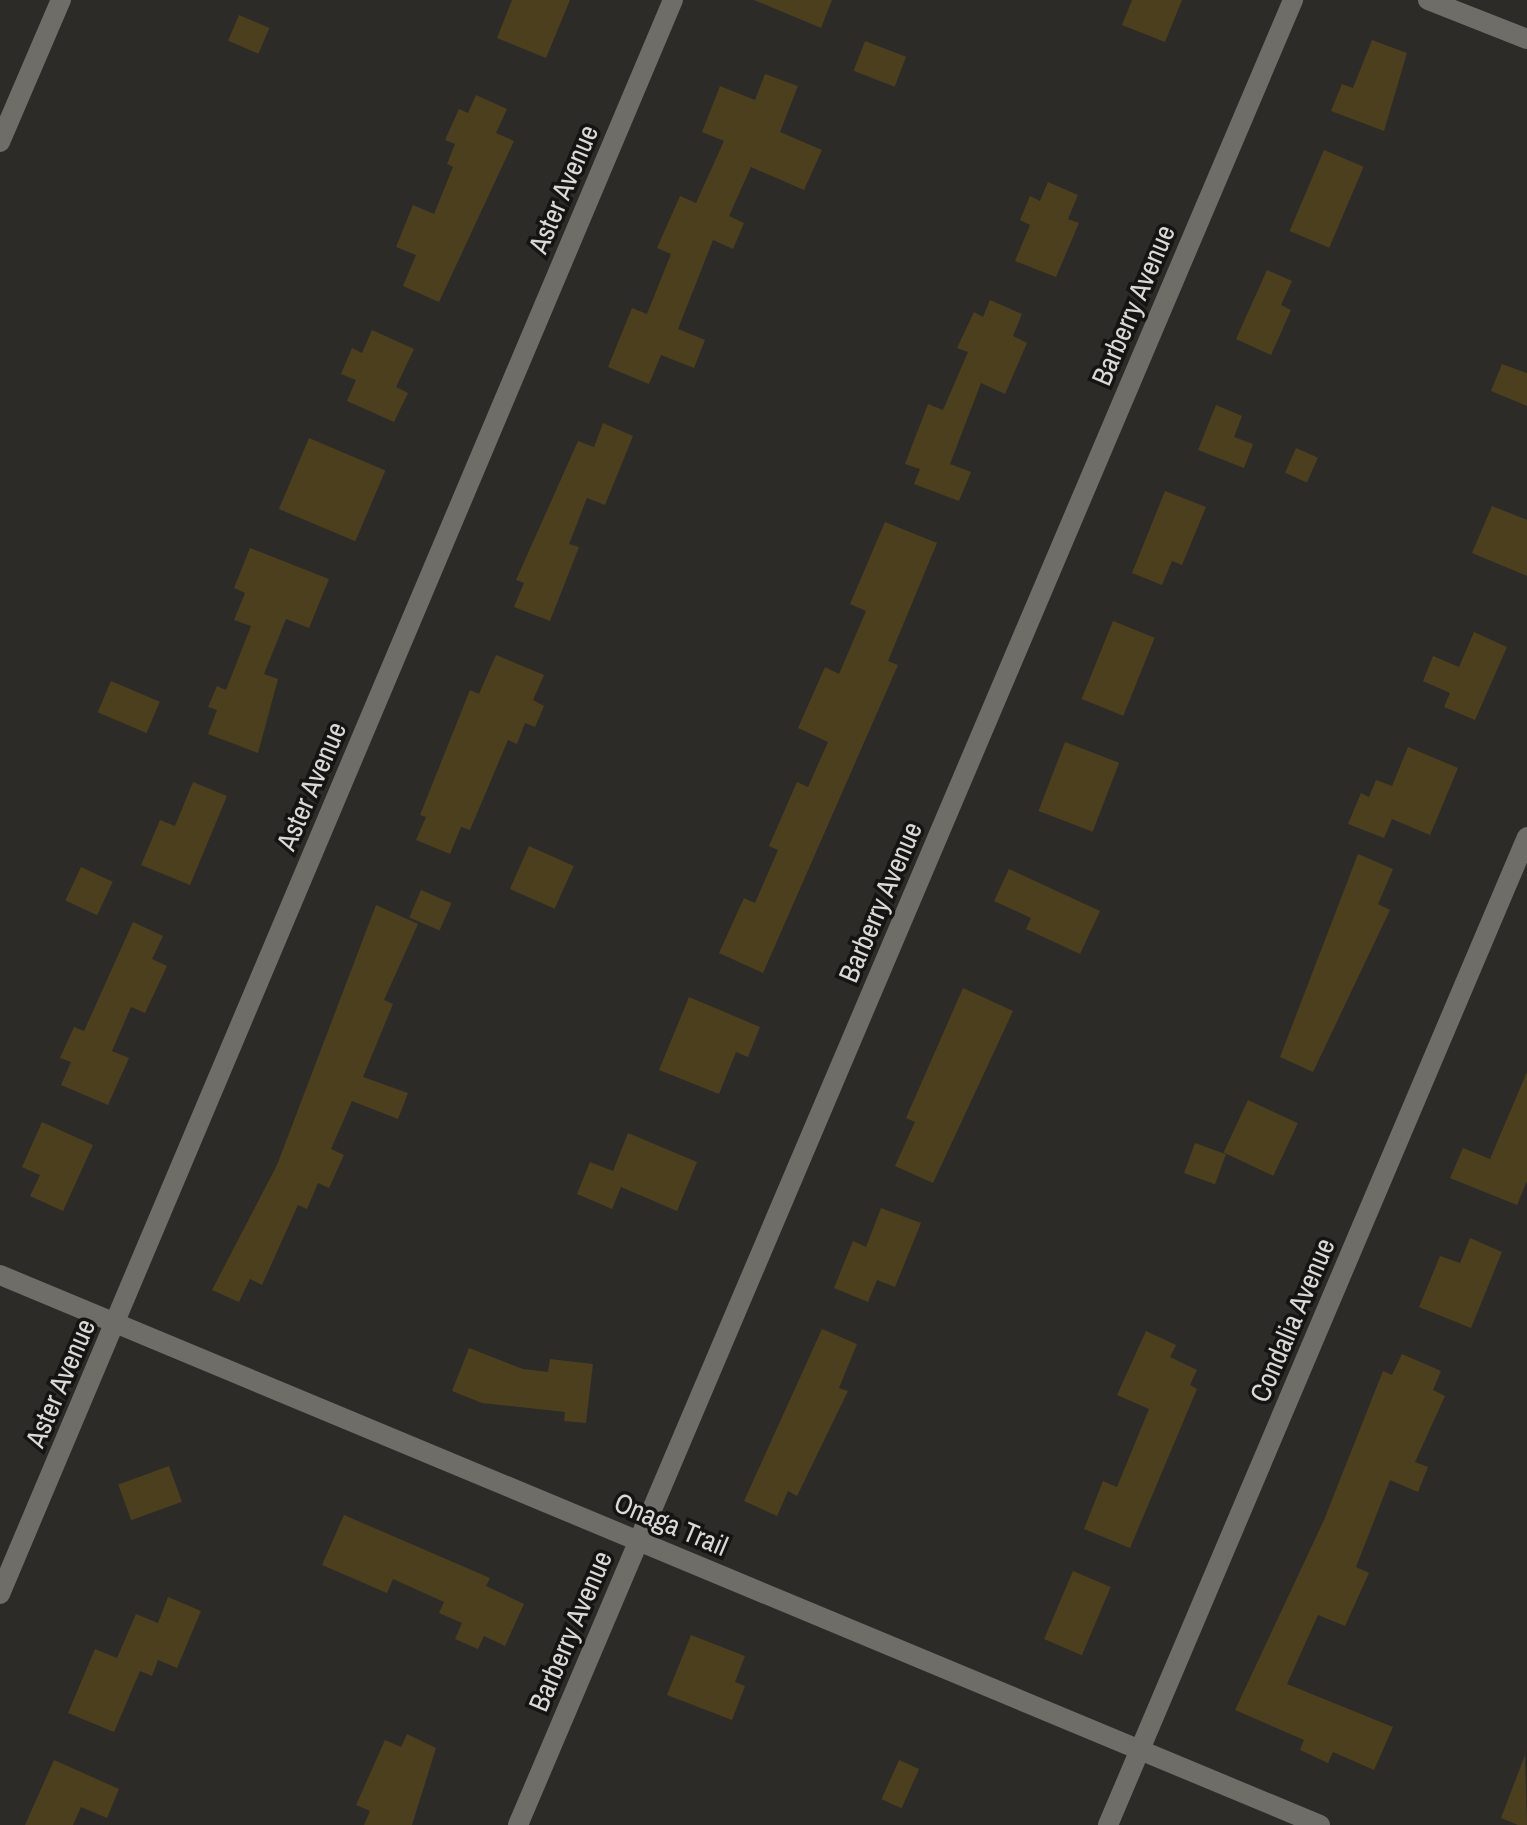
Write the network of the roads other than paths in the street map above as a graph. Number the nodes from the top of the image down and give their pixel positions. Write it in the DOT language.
graph roads {
  1 [pos="61,0"];
  2 [pos="673,0"];
  3 [pos="1293,0"];
  4 [pos="1428,0"];
  5 [pos="1527,39"];
  6 [pos="0,142"];
  7 [pos="1527,837"];
  8 [pos="0,1275"];
  9 [pos="116,1323"];
  10 [pos="639,1541"];
  11 [pos="0,1594"];
  12 [pos="1140,1750"];
  13 [pos="518,1825"];
  14 [pos="1108,1825"];
  15 [pos="1320,1825"];
  1 -- 6 [label="street"];
  2 -- 9 [label="street, Aster Avenue"];
  3 -- 10 [label="street, Barberry Avenue"];
  4 -- 5 [label="street"];
  7 -- 12 [label="street, Condalia Avenue"];
  8 -- 9 [label="street, Onaga Trail"];
  9 -- 10 [label="street, Onaga Trail"];
  9 -- 11 [label="street, Aster Avenue"];
  10 -- 12 [label="street, Onaga Trail"];
  10 -- 13 [label="street, Barberry Avenue"];
  12 -- 14 [label="street, Condalia Avenue"];
  12 -- 15 [label="street, Onaga Trail"];
}
